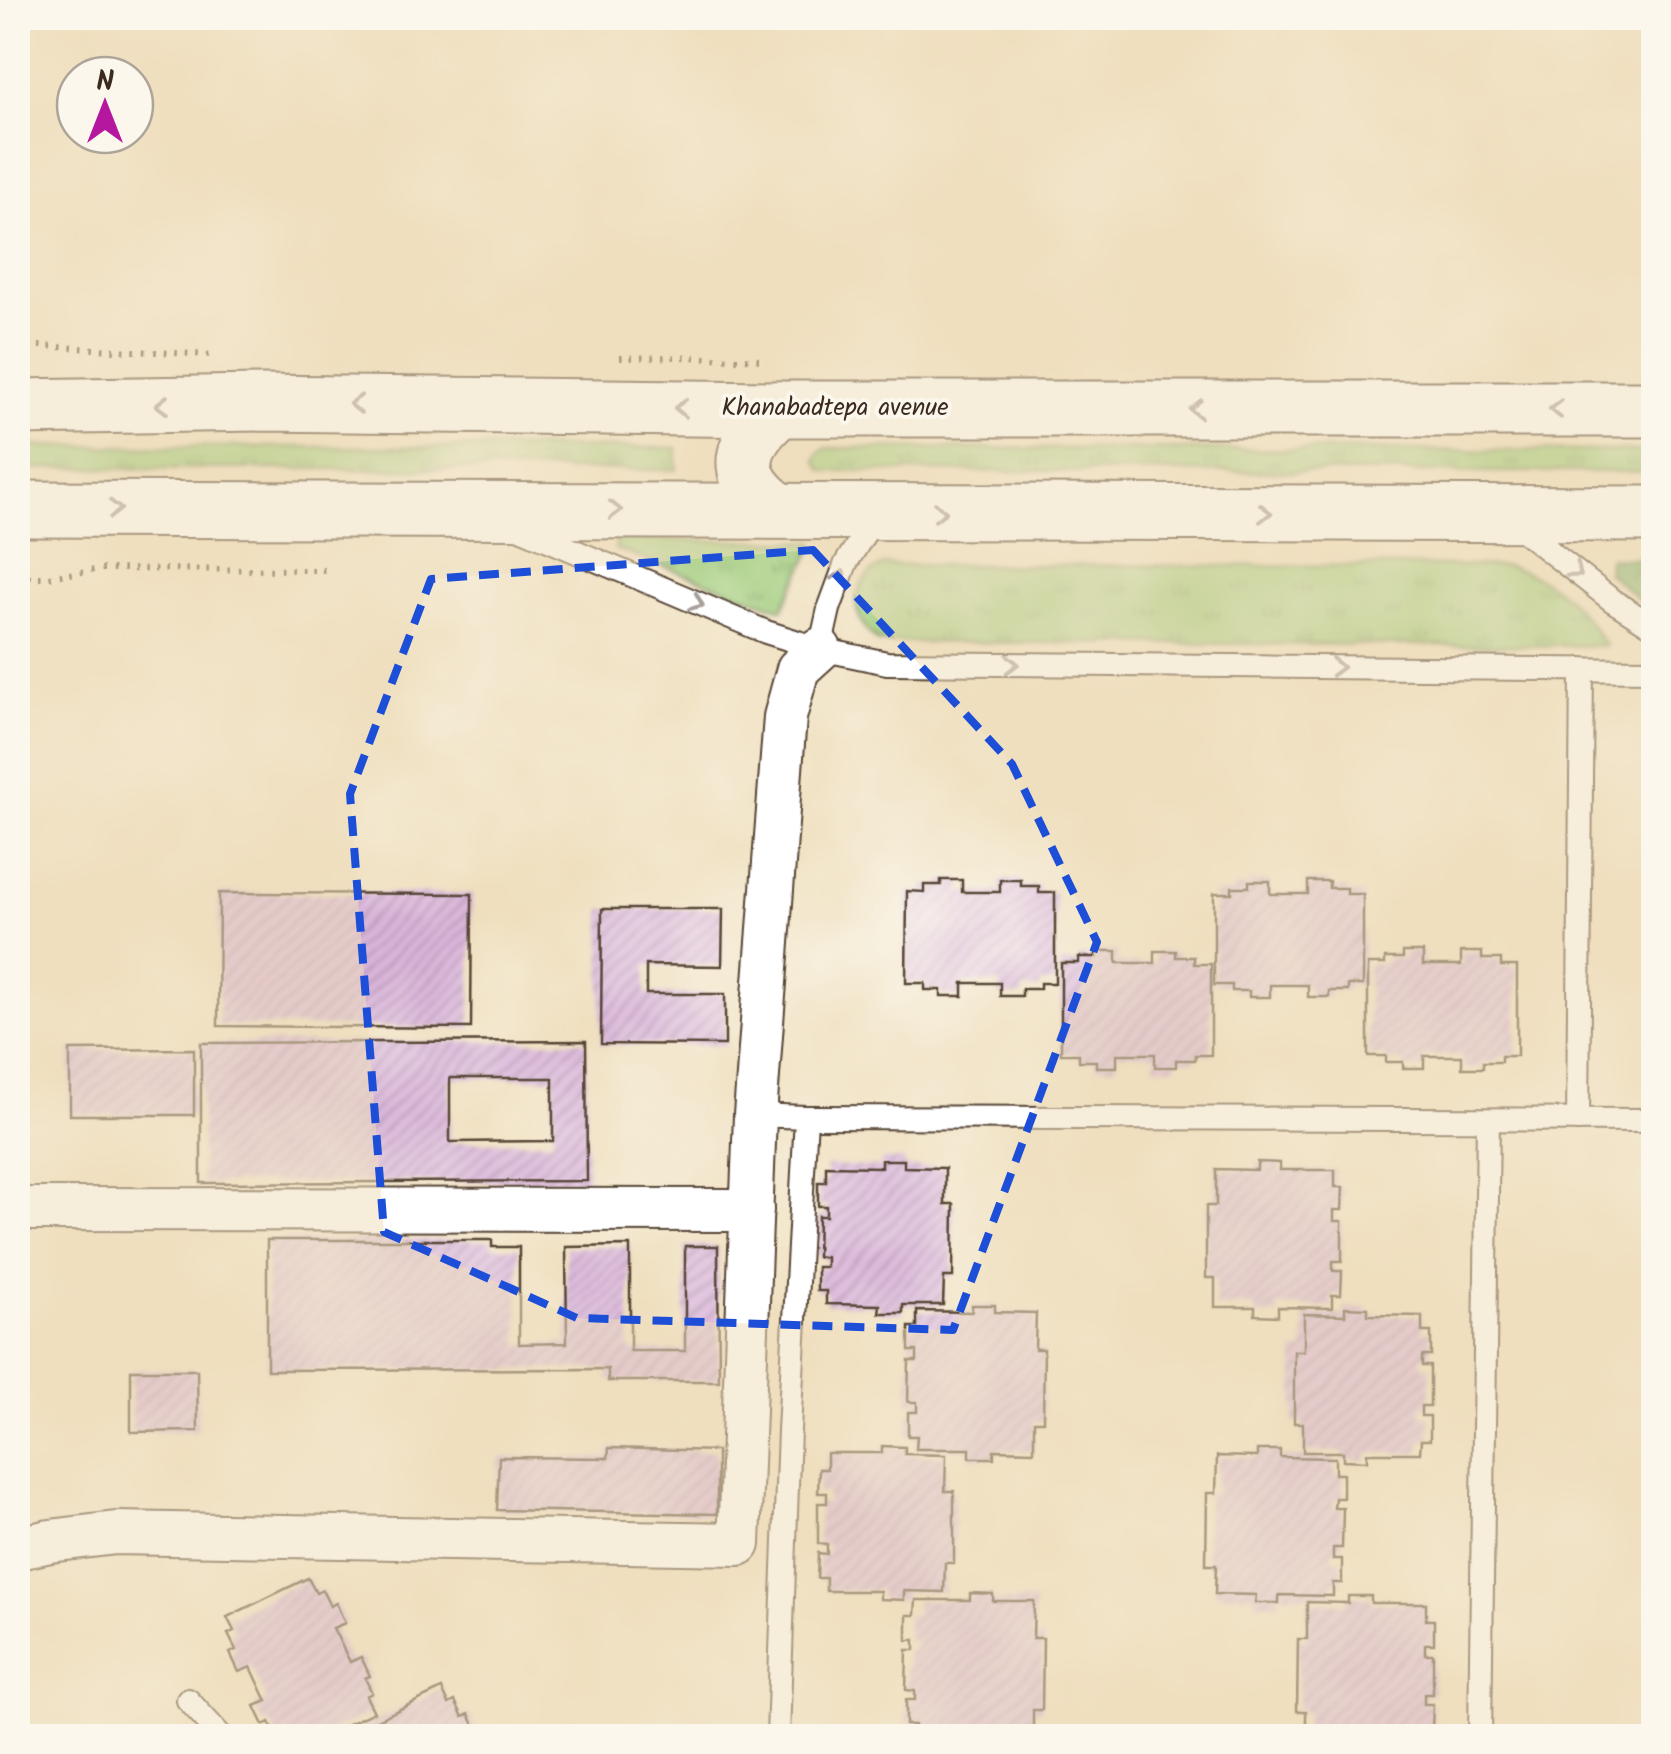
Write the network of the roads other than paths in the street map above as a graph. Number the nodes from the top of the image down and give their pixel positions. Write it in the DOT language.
graph roads {
  1 [pos="18,407"];
  2 [pos="779,409"];
  3 [pos="1654,409"];
  4 [pos="18,509"];
  5 [pos="478,510"];
  6 [pos="777,510"];
  7 [pos="878,512"];
  8 [pos="1501,514"];
  9 [pos="1654,514"];
  10 [pos="1654,627"];
  11 [pos="820,649"];
  12 [pos="1582,669"];
  13 [pos="1654,670"];
  14 [pos="755,1115"];
  15 [pos="806,1116"];
  16 [pos="1488,1120"];
  17 [pos="1578,1120"];
  18 [pos="1654,1120"];
  19 [pos="18,1209"];
  20 [pos="752,1210"];
  21 [pos="18,1548"];
  22 [pos="188,1700"];
  23 [pos="221,1736"];
  24 [pos="778,1736"];
  25 [pos="1480,1736"];
  2 -- 1 [label="highway, Khanabadtepa avenue, one-way"];
  3 -- 2 [label="highway, Khanabadtepa avenue, one-way"];
  2 -- 6 [label="highway"];
  4 -- 5 [label="highway, one-way"];
  5 -- 6 [label="highway, one-way"];
  5 -- 11 [label="lane, one-way"];
  6 -- 7 [label="highway"];
  7 -- 8 [label="highway, one-way"];
  11 -- 7 [label="lane, one-way"];
  8 -- 9 [label="highway"];
  8 -- 10 [label="lane, one-way"];
  11 -- 12 [label="lane, one-way"];
  11 -- 14 [label="street"];
  12 -- 13 [label="lane"];
  12 -- 17 [label="lane"];
  14 -- 15 [label="lane"];
  14 -- 20 [label="street"];
  15 -- 16 [label="lane"];
  15 -- 24 [label="lane"];
  16 -- 17 [label="lane"];
  16 -- 25 [label="lane"];
  17 -- 18 [label="lane"];
  19 -- 20 [label="street"];
  20 -- 21 [label="street"];
  22 -- 23 [label="lane"];
}
